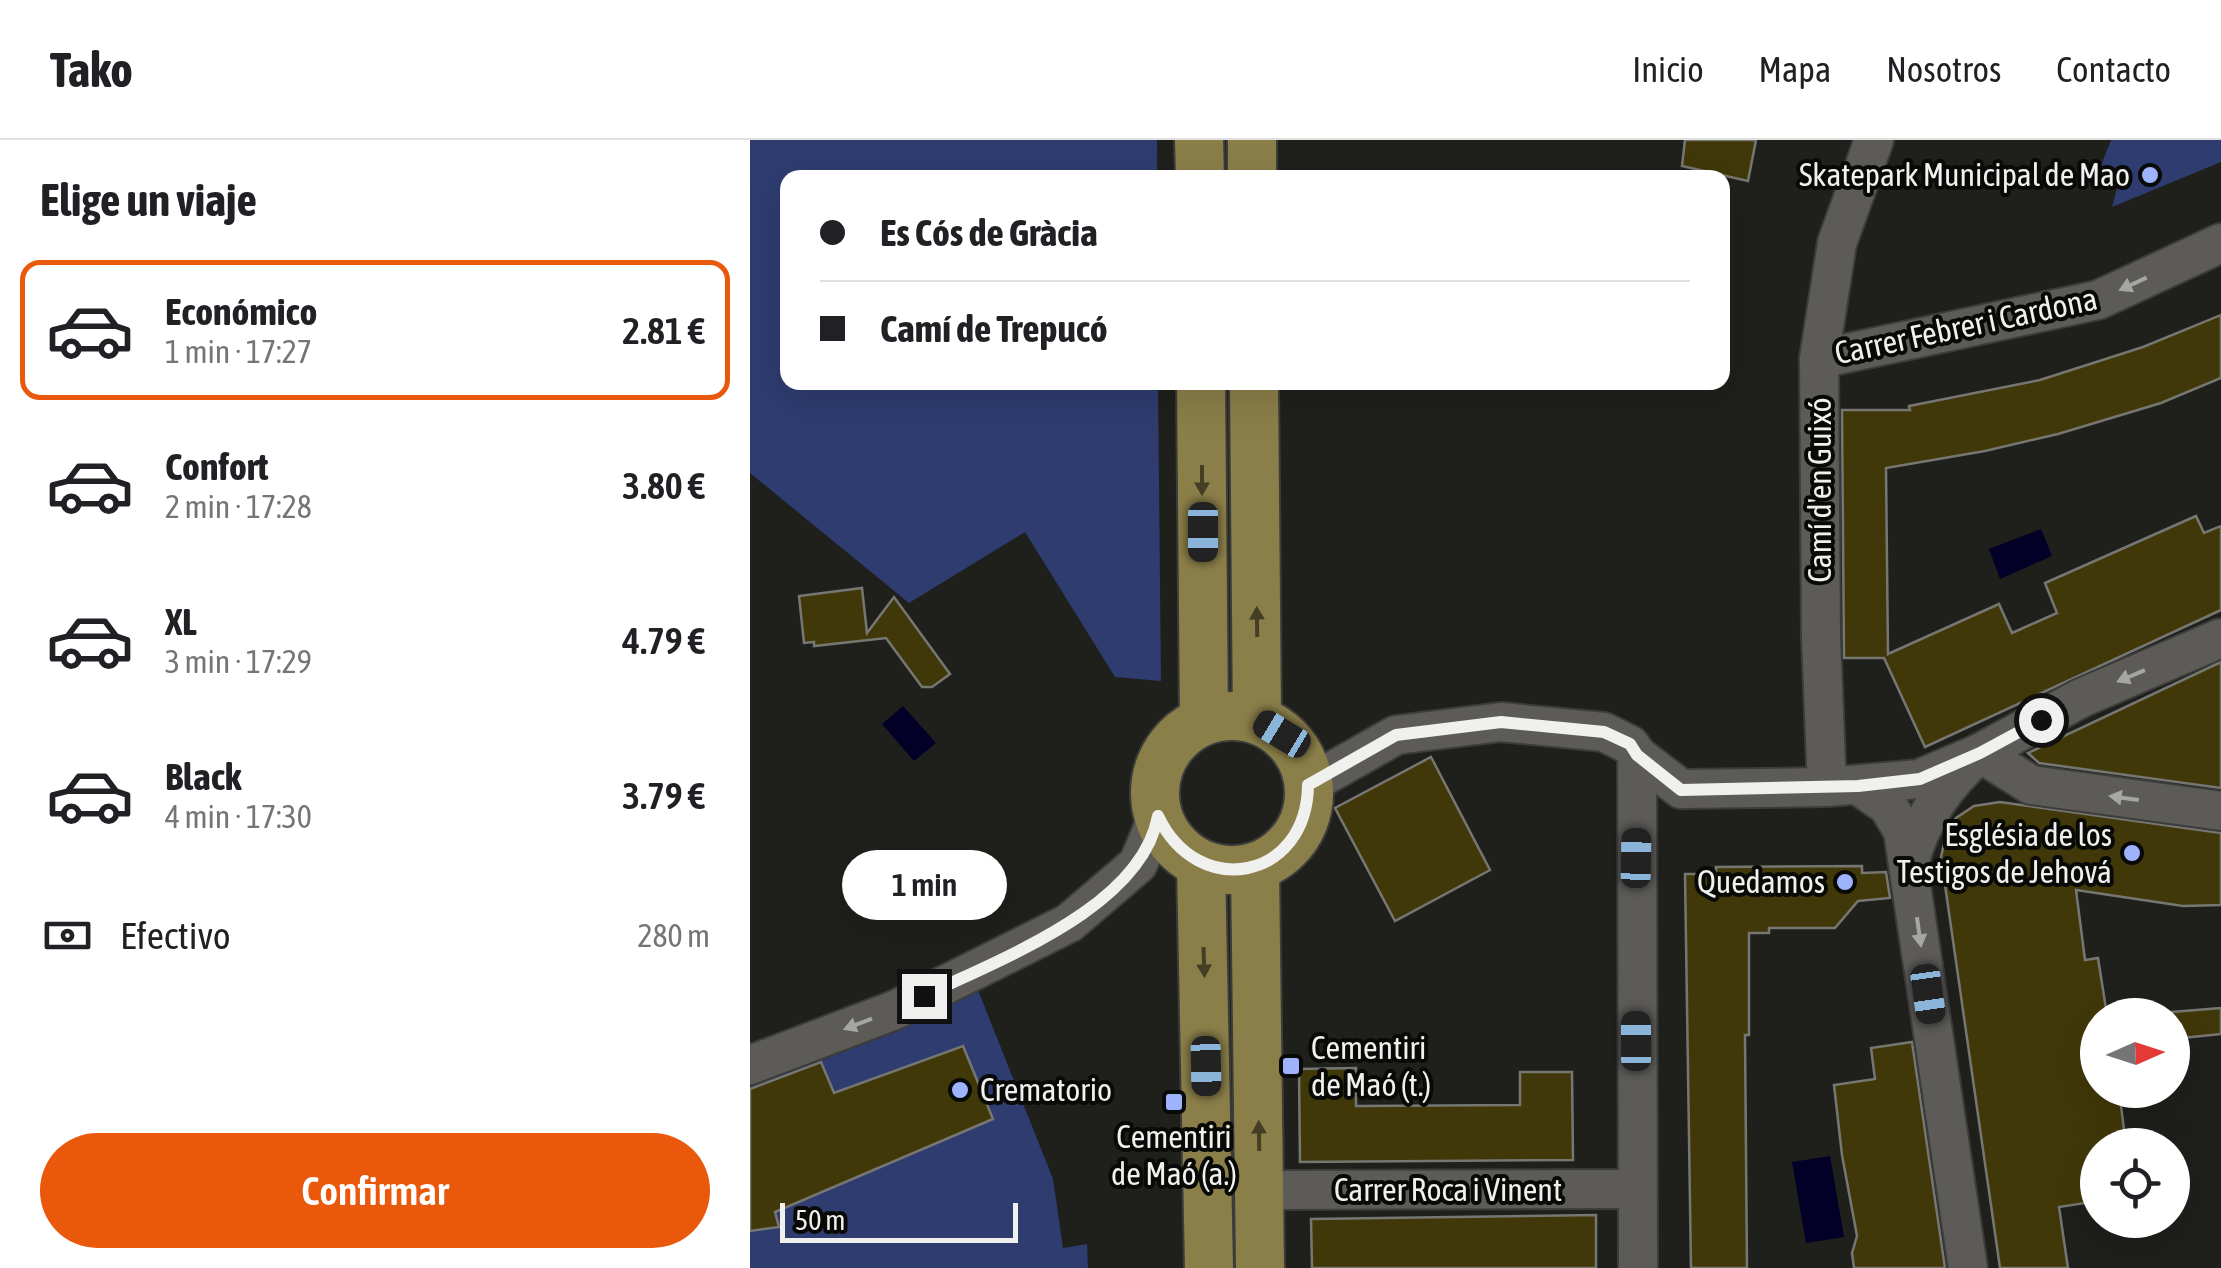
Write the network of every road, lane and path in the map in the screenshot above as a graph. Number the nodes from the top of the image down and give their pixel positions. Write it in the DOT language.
graph roads {
  1 [pos="1199,140"];
  2 [pos="1252,140"];
  3 [pos="1874,140"];
  4 [pos="1200,170"];
  5 [pos="1252,170"];
  6 [pos="2221,243"];
  7 [pos="1819,359"];
  8 [pos="1202,390"];
  9 [pos="1254,390"];
  10 [pos="2221,638"];
  11 [pos="1204,720"];
  12 [pos="1258,720"];
  13 [pos="1980,753"];
  14 [pos="1637,755"];
  15 [pos="1308,785"];
  16 [pos="1842,786"];
  17 [pos="2221,811"];
  18 [pos="1158,816"];
  19 [pos="1201,864"];
  20 [pos="1255,866"];
  21 [pos="1909,866"];
  22 [pos="750,1065"];
  23 [pos="1637,1189"];
  24 [pos="1260,1190"];
  25 [pos="1208,1268"];
  26 [pos="1260,1268"];
  27 [pos="1638,1268"];
  28 [pos="1968,1268"];
  1 -- 4 [label="main road"];
  2 -- 5 [label="main road"];
  3 -- 7 [label="street, Camí d'en Guixó"];
  6 -- 7 [label="street, Carrer Febrer i Cardona, one-way"];
  7 -- 16 [label="street, Camí d'en Guixó"];
  8 -- 11 [label="main road, one-way"];
  12 -- 9 [label="main road, one-way"];
  10 -- 13 [label="street, one-way"];
  11 -- 12 [label="main road"];
  11 -- 18 [label="main road"];
  12 -- 15 [label="main road"];
  13 -- 16 [label="street"];
  17 -- 13 [label="street, one-way"];
  13 -- 21 [label="street"];
  14 -- 15 [label="street"];
  14 -- 16 [label="street"];
  14 -- 23 [label="street"];
  15 -- 20 [label="main road"];
  16 -- 21 [label="street"];
  18 -- 19 [label="main road"];
  18 -- 22 [label="street, one-way"];
  19 -- 20 [label="main road"];
  19 -- 25 [label="main road, one-way"];
  24 -- 20 [label="main road, one-way"];
  21 -- 28 [label="street, one-way"];
  23 -- 24 [label="street, Carrer Roca i Vinent"];
  23 -- 27 [label="street"];
  24 -- 26 [label="main road"];
}
